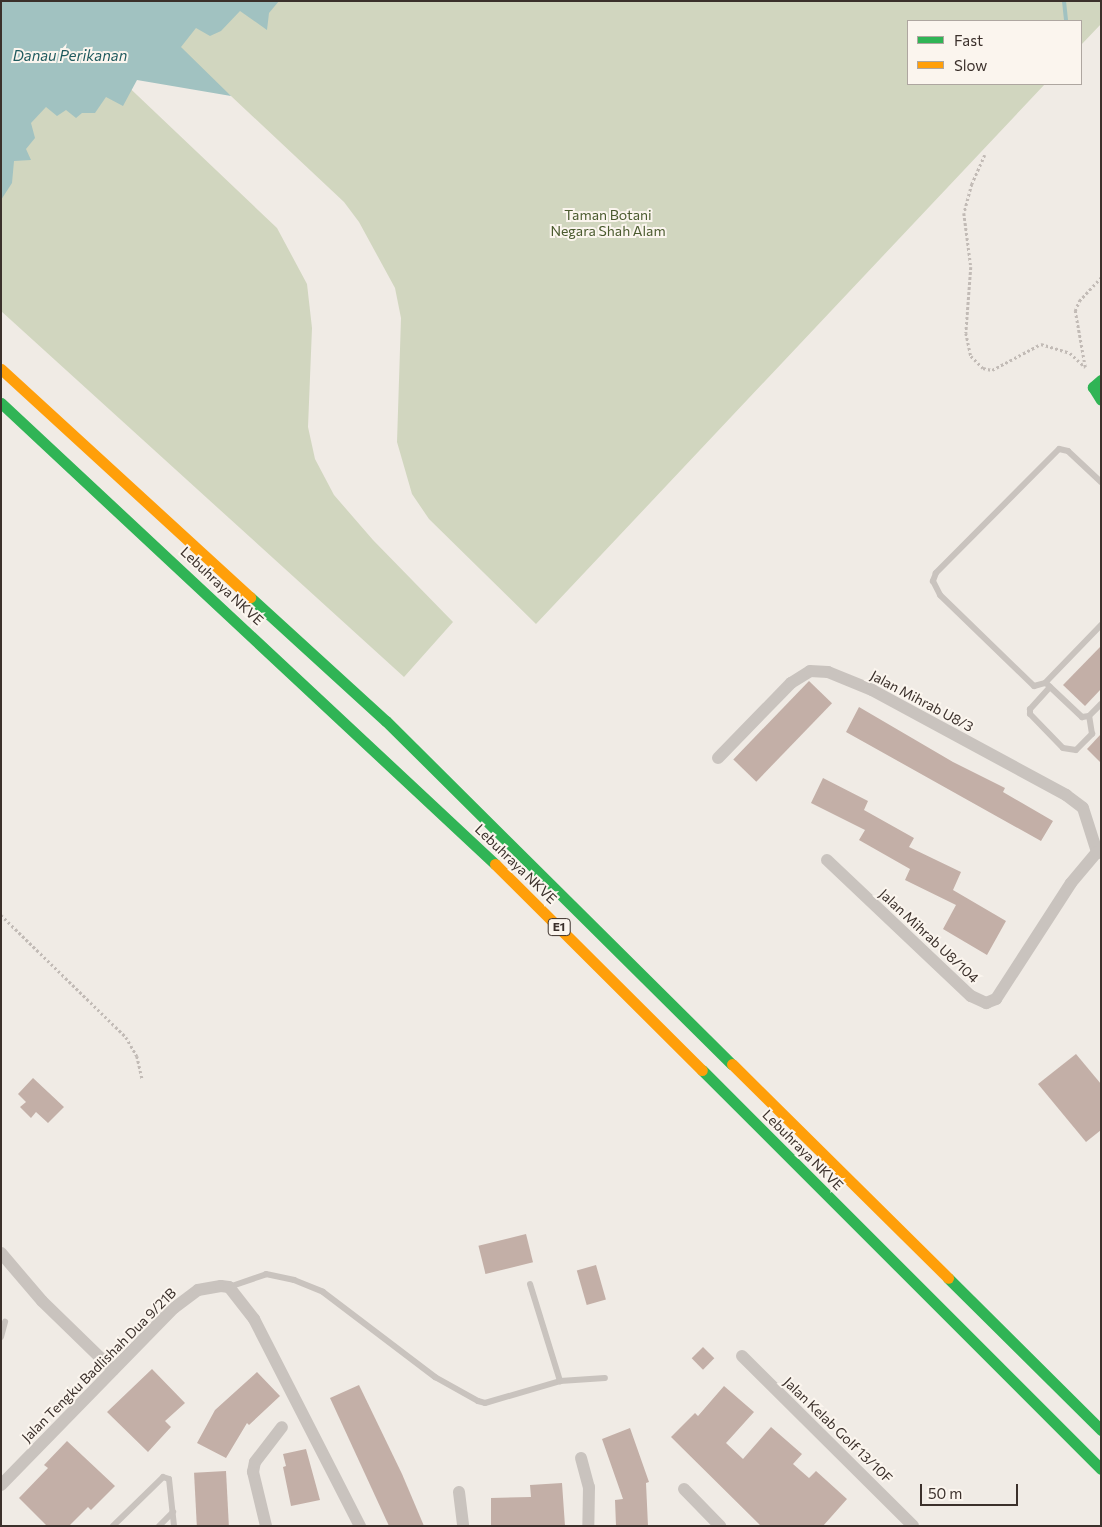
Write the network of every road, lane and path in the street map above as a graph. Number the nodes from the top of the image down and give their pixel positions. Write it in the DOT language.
graph roads {
  1 [pos="985,155"];
  2 [pos="1101,277"];
  3 [pos="1085,367"];
  4 [pos="1,369"];
  5 [pos="1098,382"];
  6 [pos="1101,400"];
  7 [pos="1,403"];
  8 [pos="1101,482"];
  9 [pos="1101,624"];
  10 [pos="1048,685"];
  11 [pos="1101,704"];
  12 [pos="1088,716"];
  13 [pos="718,758"];
  14 [pos="1099,852"];
  15 [pos="827,860"];
  16 [pos="1,915"];
  17 [pos="142,1078"];
  18 [pos="1,1253"];
  19 [pos="530,1284"];
  20 [pos="229,1287"];
  21 [pos="6,1322"];
  22 [pos="1,1336"];
  23 [pos="742,1356"];
  24 [pos="113,1370"];
  25 [pos="604,1378"];
  26 [pos="560,1381"];
  27 [pos="282,1427"];
  28 [pos="1101,1430"];
  29 [pos="581,1458"];
  30 [pos="1101,1469"];
  31 [pos="1,1485"];
  32 [pos="684,1489"];
  33 [pos="459,1492"];
  34 [pos="173,1512"];
  35 [pos="113,1526"];
  36 [pos="159,1526"];
  37 [pos="174,1526"];
  38 [pos="266,1526"];
  39 [pos="360,1526"];
  40 [pos="463,1526"];
  41 [pos="588,1526"];
  42 [pos="720,1526"];
  43 [pos="914,1526"];
  1 -- 3 [label="path"];
  2 -- 3 [label="path"];
  3 -- 5 [label="path"];
  4 -- 28 [label="main road, Lebuhraya NKVE / E1"];
  5 -- 6 [label="main road"];
  7 -- 30 [label="main road, Lebuhraya NKVE / E1"];
  8 -- 10 [label="lane"];
  9 -- 10 [label="lane"];
  10 -- 12 [label="lane"];
  10 -- 12 [label="lane"];
  11 -- 12 [label="lane"];
  13 -- 14 [label="street, Jalan Mihrab U8/3"];
  14 -- 15 [label="street, Jalan Mihrab U8/104"];
  16 -- 17 [label="path"];
  18 -- 24 [label="street"];
  19 -- 26 [label="lane"];
  20 -- 24 [label="street, Jalan Tengku Badlishah Dua 9/21B"];
  20 -- 26 [label="lane"];
  20 -- 39 [label="street"];
  21 -- 22 [label="lane"];
  23 -- 43 [label="street, Jalan Kelab Golf 13/10F"];
  24 -- 31 [label="street, Jalan Tengku Badlishah Dua 9/21B"];
  25 -- 26 [label="lane"];
  27 -- 38 [label="street"];
  29 -- 41 [label="street"];
  32 -- 42 [label="street"];
  33 -- 40 [label="street"];
  34 -- 35 [label="lane"];
  34 -- 36 [label="lane"];
  34 -- 37 [label="lane"];
}
